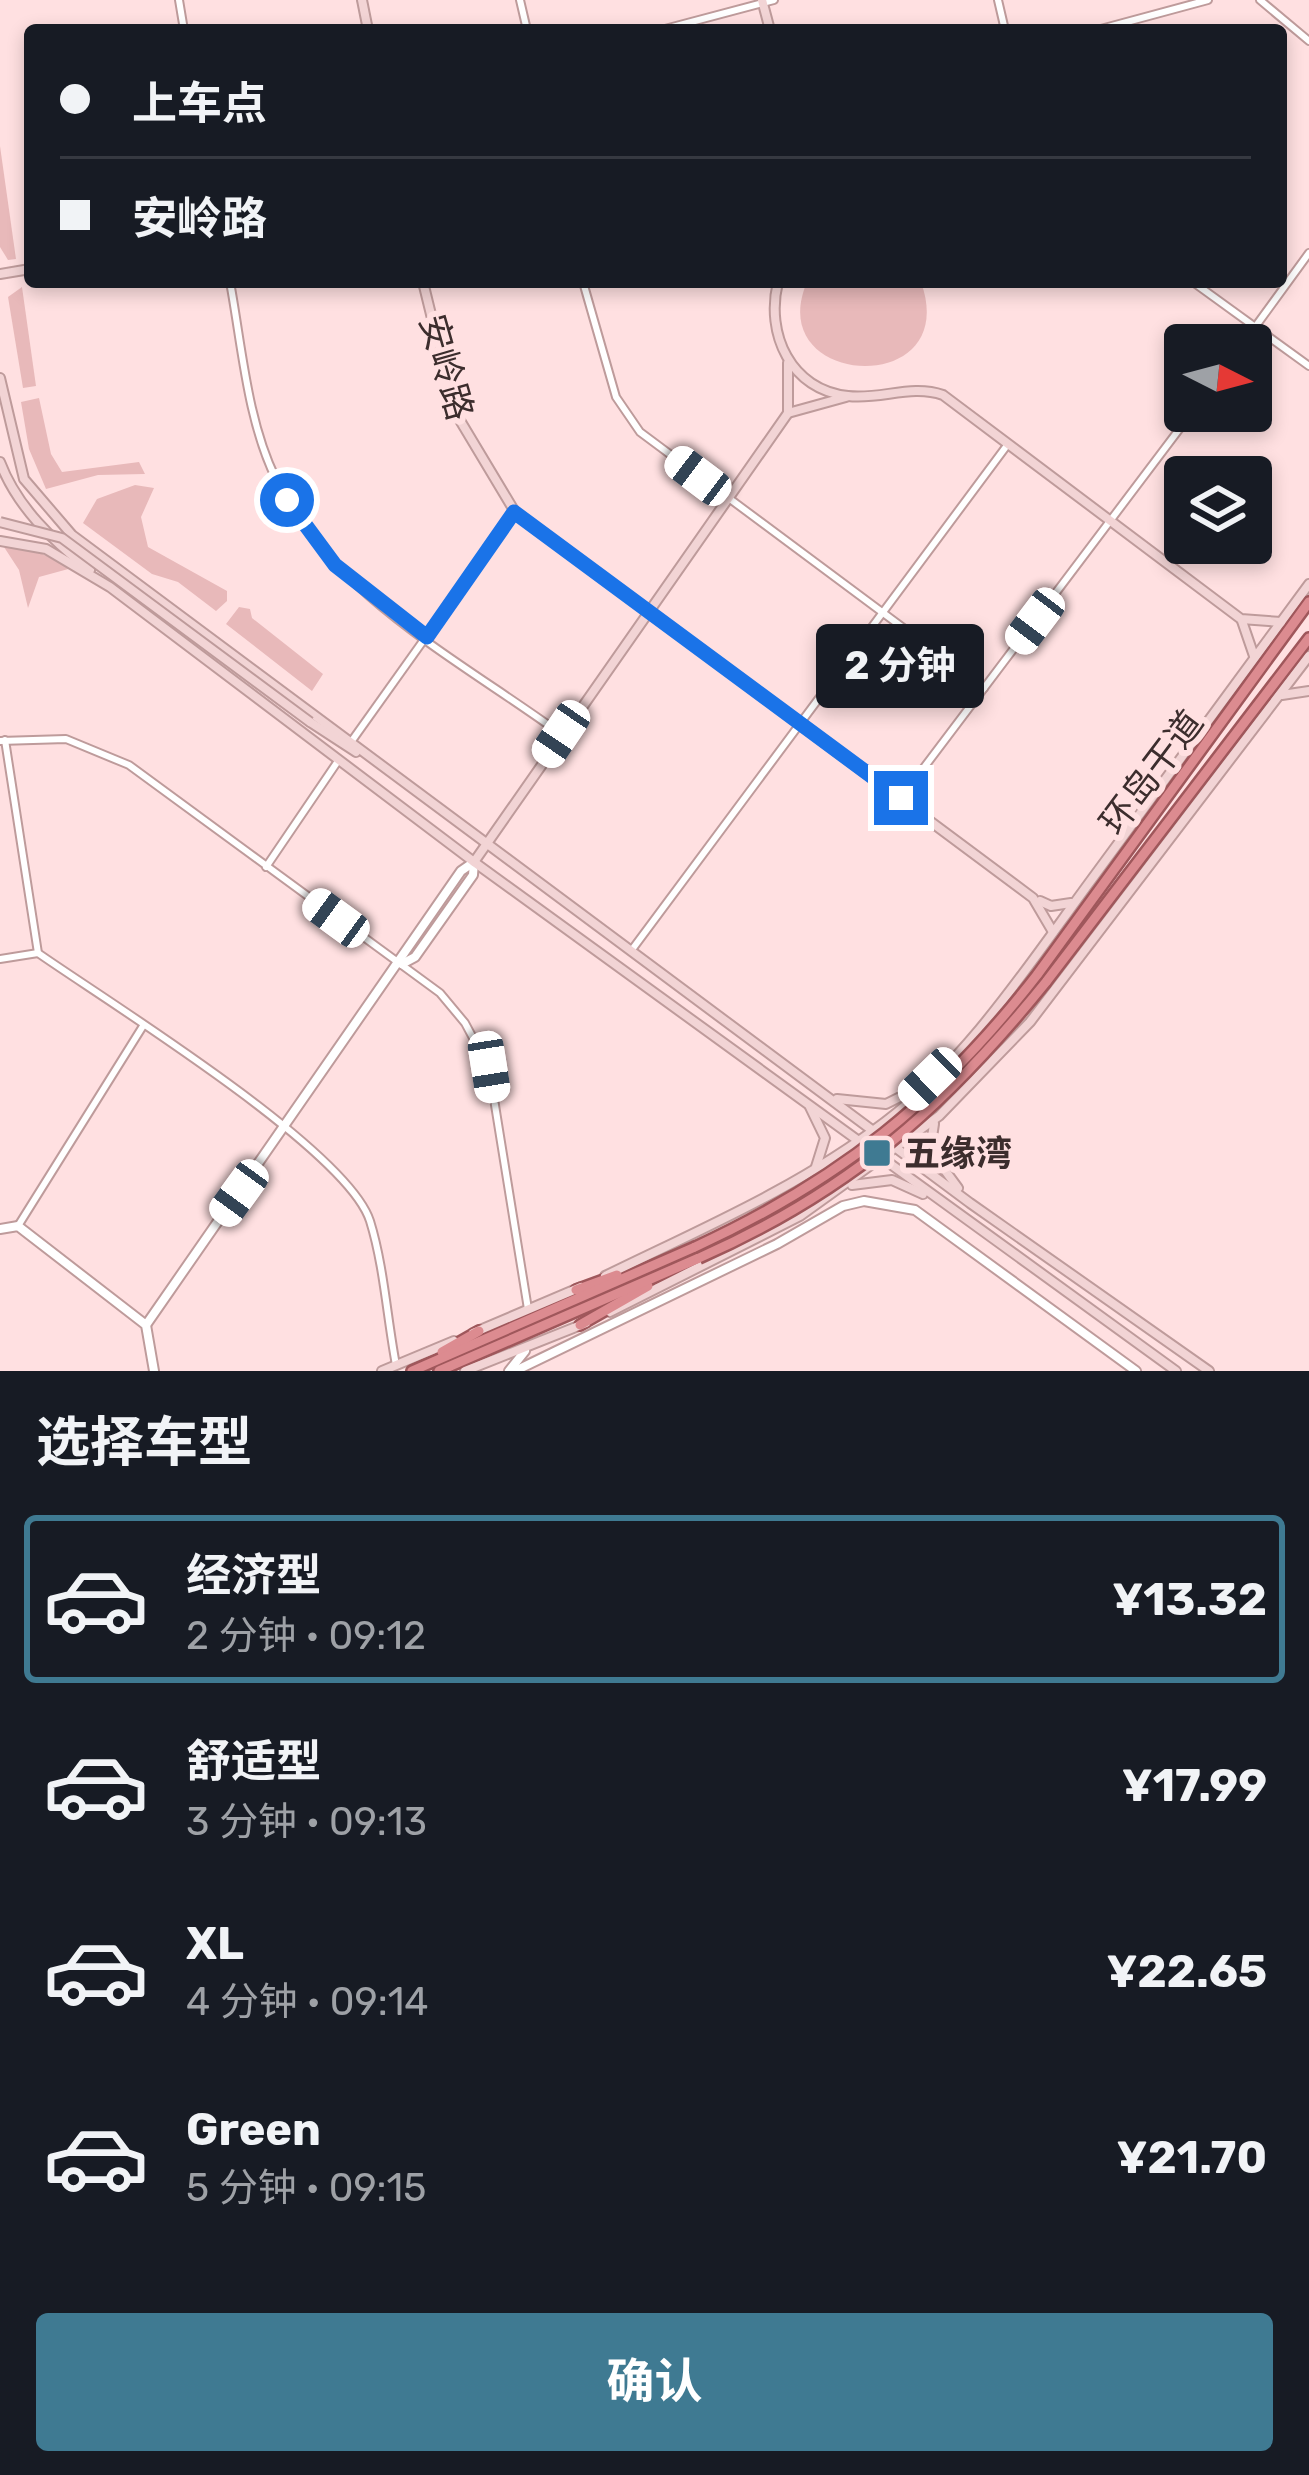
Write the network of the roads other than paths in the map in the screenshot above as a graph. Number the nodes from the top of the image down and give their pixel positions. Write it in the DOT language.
graph roads {
  1 [pos="774,0"];
  2 [pos="1208,0"];
  3 [pos="1260,0"];
  4 [pos="763,2"];
  5 [pos="683,24"];
  6 [pos="1119,24"];
  7 [pos="1309,41"];
  8 [pos="1309,254"];
  9 [pos="1287,285"];
  10 [pos="231,288"];
  11 [pos="424,288"];
  12 [pos="585,288"];
  13 [pos="778,288"];
  14 [pos="1201,288"];
  15 [pos="1285,288"];
  16 [pos="1251,324"];
  17 [pos="1259,324"];
  18 [pos="1272,340"];
  19 [pos="788,362"];
  20 [pos="1309,367"];
  21 [pos="0,378"];
  22 [pos="850,397"];
  23 [pos="788,413"];
  24 [pos="1177,432"];
  25 [pos="1008,444"];
  26 [pos="0,462"];
  27 [pos="726,498"];
  28 [pos="514,512"];
  29 [pos="1110,521"];
  30 [pos="0,522"];
  31 [pos="0,541"];
  32 [pos="1309,584"];
  33 [pos="110,587"];
  34 [pos="1309,602"];
  35 [pos="648,608"];
  36 [pos="881,612"];
  37 [pos="1241,619"];
  38 [pos="1281,622"];
  39 [pos="427,637"];
  40 [pos="1309,638"];
  41 [pos="1309,656"];
  42 [pos="1255,658"];
  43 [pos="984,688"];
  44 [pos="1309,691"];
  45 [pos="1275,699"];
  46 [pos="799,722"];
  47 [pos="561,734"];
  48 [pos="3,741"];
  49 [pos="351,742"];
  50 [pos="339,760"];
  51 [pos="402,782"];
  52 [pos="901,798"];
  53 [pos="486,844"];
  54 [pos="474,862"];
  55 [pos="266,867"];
  56 [pos="1033,898"];
  57 [pos="1076,901"];
  58 [pos="1053,932"];
  59 [pos="631,951"];
  60 [pos="38,953"];
  61 [pos="0,959"];
  62 [pos="401,965"];
  63 [pos="1041,978"];
  64 [pos="143,1026"];
  65 [pos="930,1079"];
  66 [pos="832,1099"];
  67 [pos="805,1101"];
  68 [pos="939,1116"];
  69 [pos="286,1127"];
  70 [pos="873,1130"];
  71 [pos="859,1140"];
  72 [pos="898,1147"];
  73 [pos="883,1158"];
  74 [pos="814,1172"];
  75 [pos="844,1187"];
  76 [pos="970,1204"];
  77 [pos="956,1213"];
  78 [pos="17,1226"];
  79 [pos="0,1229"];
  80 [pos="697,1252"];
  81 [pos="686,1264"];
  82 [pos="576,1290"];
  83 [pos="528,1310"];
  84 [pos="146,1325"];
  85 [pos="580,1325"];
  86 [pos="479,1330"];
  87 [pos="525,1351"];
  88 [pos="396,1365"];
  89 [pos="154,1371"];
  90 [pos="382,1371"];
  91 [pos="410,1371"];
  92 [pos="439,1371"];
  93 [pos="465,1371"];
  94 [pos="512,1371"];
  95 [pos="1136,1371"];
  96 [pos="1176,1371"];
  97 [pos="1209,1371"];
  1 -- 4 [label="street"];
  2 -- 6 [label="street"];
  3 -- 7 [label="street"];
  4 -- 5 [label="street"];
  8 -- 9 [label="street"];
  10 -- 39 [label="street"];
  11 -- 28 [label="main road, 安岭路"];
  12 -- 27 [label="street"];
  13 -- 19 [label="main road"];
  14 -- 16 [label="street"];
  15 -- 17 [label="street"];
  18 -- 20 [label="street"];
  19 -- 22 [label="main road"];
  19 -- 23 [label="main road"];
  21 -- 49 [label="main road"];
  22 -- 23 [label="main road"];
  22 -- 25 [label="main road"];
  23 -- 27 [label="main road"];
  24 -- 29 [label="street"];
  25 -- 29 [label="main road"];
  25 -- 36 [label="street"];
  26 -- 33 [label="main road"];
  27 -- 35 [label="main road"];
  27 -- 36 [label="street"];
  28 -- 35 [label="main road, 安岭路"];
  28 -- 39 [label="street"];
  29 -- 37 [label="main road"];
  29 -- 43 [label="street"];
  30 -- 51 [label="main road, bridge"];
  31 -- 33 [label="main road"];
  32 -- 38 [label="main road"];
  33 -- 50 [label="main road"];
  34 -- 63 [label="highway, 环岛干道"];
  35 -- 46 [label="main road, 安岭路"];
  35 -- 47 [label="main road"];
  36 -- 43 [label="street"];
  36 -- 46 [label="street"];
  37 -- 38 [label="main road"];
  37 -- 42 [label="main road"];
  38 -- 42 [label="main road"];
  39 -- 47 [label="street"];
  39 -- 49 [label="street"];
  40 -- 63 [label="highway, 环岛干道"];
  41 -- 45 [label="main road"];
  42 -- 57 [label="main road"];
  43 -- 52 [label="street"];
  44 -- 45 [label="main road"];
  45 -- 68 [label="main road"];
  46 -- 52 [label="main road, 安岭路"];
  46 -- 59 [label="street"];
  47 -- 53 [label="main road"];
  48 -- 55 [label="street"];
  48 -- 60 [label="street"];
  49 -- 51 [label="main road"];
  50 -- 54 [label="main road"];
  50 -- 55 [label="street"];
  51 -- 53 [label="main road"];
  52 -- 56 [label="main road, 安岭路"];
  53 -- 54 [label="main road"];
  53 -- 59 [label="main road"];
  54 -- 62 [label="street"];
  54 -- 67 [label="main road"];
  55 -- 62 [label="street"];
  56 -- 57 [label="main road"];
  56 -- 58 [label="main road"];
  57 -- 58 [label="main road"];
  58 -- 65 [label="main road"];
  59 -- 66 [label="main road"];
  60 -- 61 [label="street"];
  60 -- 64 [label="street"];
  62 -- 69 [label="street"];
  62 -- 83 [label="street"];
  63 -- 80 [label="highway, bridge"];
  64 -- 69 [label="street"];
  64 -- 78 [label="street"];
  65 -- 66 [label="main road"];
  65 -- 70 [label="main road"];
  66 -- 70 [label="main road"];
  67 -- 71 [label="main road"];
  67 -- 74 [label="main road"];
  68 -- 72 [label="main road"];
  68 -- 76 [label="main road"];
  69 -- 84 [label="street"];
  69 -- 88 [label="street"];
  70 -- 71 [label="main road"];
  70 -- 72 [label="main road"];
  71 -- 73 [label="main road"];
  71 -- 74 [label="main road"];
  72 -- 73 [label="main road"];
  72 -- 76 [label="main road"];
  73 -- 75 [label="main road"];
  73 -- 77 [label="main road"];
  74 -- 82 [label="main road"];
  75 -- 77 [label="main road"];
  75 -- 85 [label="main road"];
  76 -- 97 [label="main road"];
  77 -- 96 [label="main road"];
  78 -- 79 [label="street"];
  78 -- 84 [label="street"];
  80 -- 81 [label="highway"];
  80 -- 82 [label="highway"];
  80 -- 91 [label="highway"];
  81 -- 85 [label="highway"];
  81 -- 92 [label="highway"];
  82 -- 83 [label="main road"];
  83 -- 86 [label="main road"];
  84 -- 89 [label="street"];
  85 -- 87 [label="main road"];
  86 -- 88 [label="main road"];
  86 -- 91 [label="highway"];
  87 -- 93 [label="main road"];
  87 -- 94 [label="street"];
  88 -- 90 [label="main road"];
  94 -- 95 [label="street"];
}
